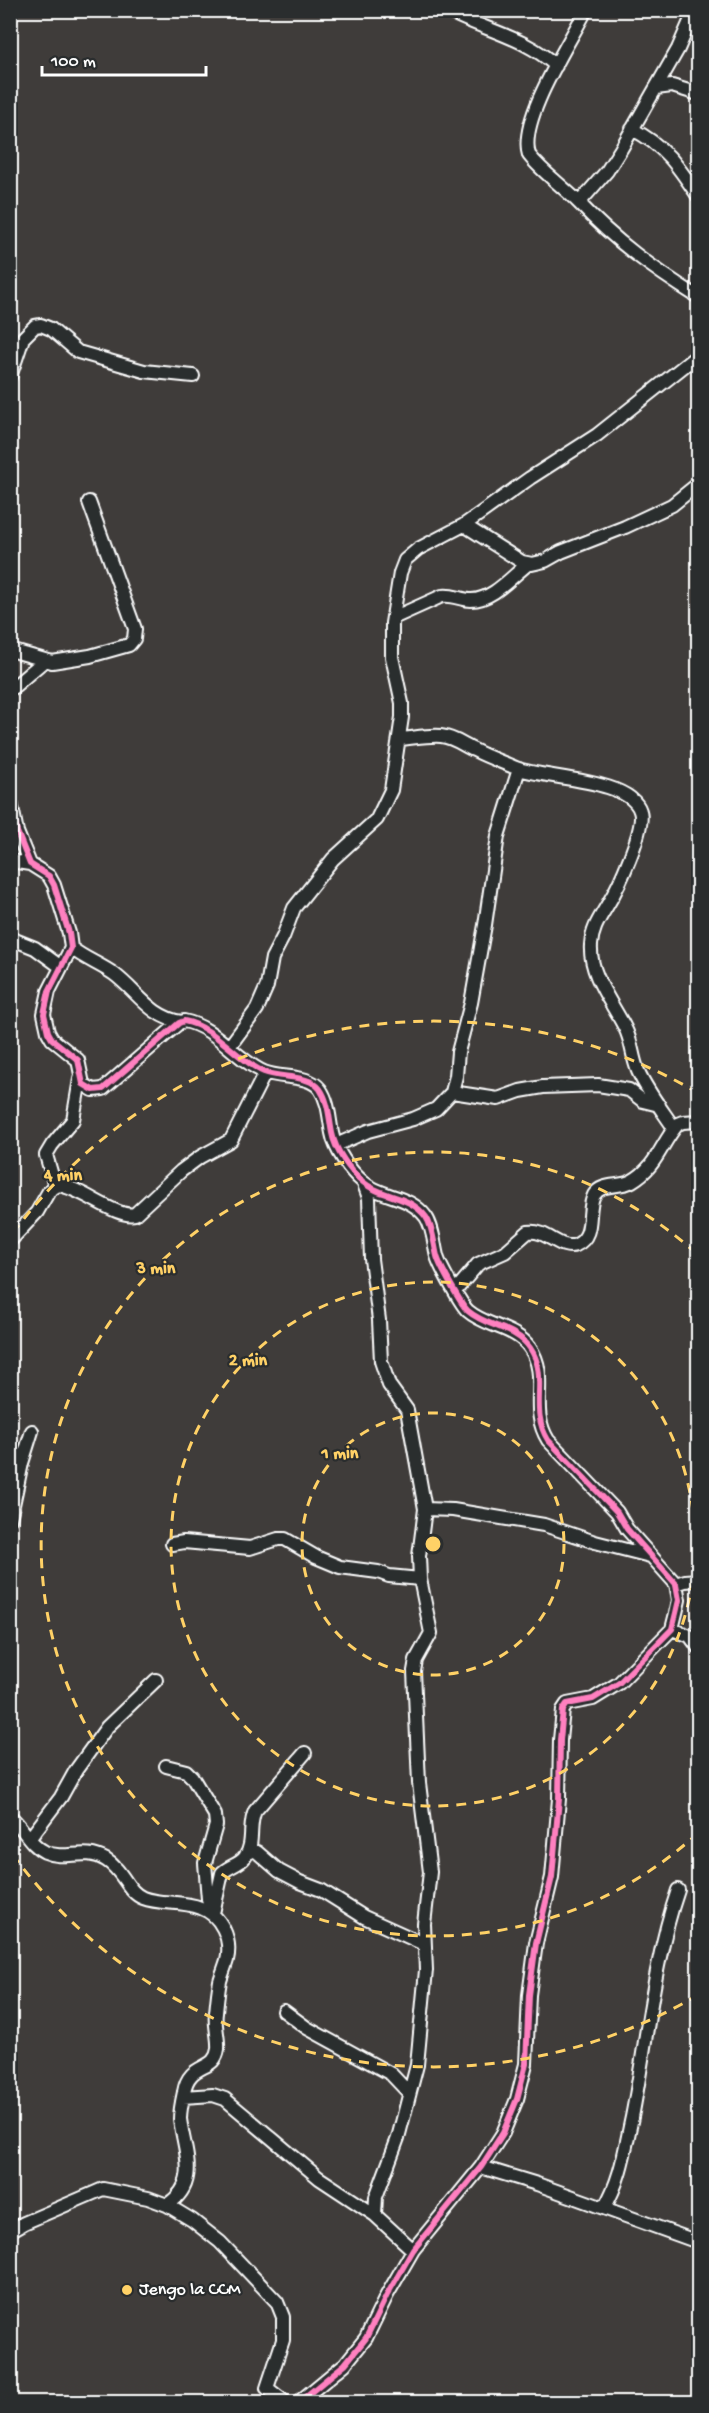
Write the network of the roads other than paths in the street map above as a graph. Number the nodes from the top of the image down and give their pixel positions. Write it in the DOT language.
graph roads {
  1 [pos="446,10"];
  2 [pos="695,10"];
  3 [pos="585,11"];
  4 [pos="556,66"];
  5 [pos="656,88"];
  6 [pos="699,92"];
  7 [pos="632,129"];
  8 [pos="699,196"];
  9 [pos="579,203"];
  10 [pos="699,297"];
  11 [pos="699,355"];
  12 [pos="193,376"];
  13 [pos="10,377"];
  14 [pos="699,484"];
  15 [pos="88,502"];
  16 [pos="464,525"];
  17 [pos="528,564"];
  18 [pos="393,618"];
  19 [pos="10,650"];
  20 [pos="45,660"];
  21 [pos="10,690"];
  22 [pos="400,739"];
  23 [pos="519,769"];
  24 [pos="10,797"];
  25 [pos="10,861"];
  26 [pos="30,864"];
  27 [pos="10,938"];
  28 [pos="71,948"];
  29 [pos="61,967"];
  30 [pos="182,1022"];
  31 [pos="229,1047"];
  32 [pos="265,1073"];
  33 [pos="81,1079"];
  34 [pos="452,1092"];
  35 [pos="659,1105"];
  36 [pos="699,1121"];
  37 [pos="674,1128"];
  38 [pos="336,1145"];
  39 [pos="364,1184"];
  40 [pos="55,1186"];
  41 [pos="10,1241"];
  42 [pos="456,1290"];
  43 [pos="32,1431"];
  44 [pos="425,1509"];
  45 [pos="10,1520"];
  46 [pos="172,1544"];
  47 [pos="650,1556"];
  48 [pos="420,1578"];
  49 [pos="699,1580"];
  50 [pos="676,1584"];
  51 [pos="672,1629"];
  52 [pos="699,1647"];
  53 [pos="156,1680"];
  54 [pos="306,1753"];
  55 [pos="166,1766"];
  56 [pos="10,1816"];
  57 [pos="30,1838"];
  58 [pos="249,1850"];
  59 [pos="678,1890"];
  60 [pos="213,1911"];
  61 [pos="424,1944"];
  62 [pos="284,2010"];
  63 [pos="409,2093"];
  64 [pos="183,2097"];
  65 [pos="481,2167"];
  66 [pos="167,2205"];
  67 [pos="604,2208"];
  68 [pos="375,2215"];
  69 [pos="10,2231"];
  70 [pos="699,2241"];
  71 [pos="413,2250"];
  72 [pos="285,2403"];
  73 [pos="299,2403"];
  1 -- 4 [label="street"];
  2 -- 5 [label="street"];
  3 -- 4 [label="street"];
  4 -- 9 [label="street"];
  5 -- 6 [label="street"];
  5 -- 7 [label="street"];
  7 -- 8 [label="street"];
  7 -- 9 [label="street"];
  9 -- 10 [label="street"];
  11 -- 16 [label="street"];
  12 -- 13 [label="street"];
  14 -- 17 [label="street"];
  15 -- 20 [label="street"];
  16 -- 17 [label="street"];
  16 -- 18 [label="street"];
  17 -- 18 [label="street"];
  18 -- 22 [label="street"];
  19 -- 20 [label="street"];
  20 -- 21 [label="street"];
  22 -- 23 [label="street"];
  22 -- 31 [label="street"];
  23 -- 34 [label="street"];
  23 -- 35 [label="street"];
  24 -- 26 [label="street"];
  25 -- 26 [label="street"];
  26 -- 28 [label="street"];
  27 -- 29 [label="street"];
  28 -- 29 [label="street"];
  28 -- 30 [label="street"];
  29 -- 33 [label="street"];
  30 -- 31 [label="street"];
  30 -- 33 [label="street"];
  31 -- 32 [label="street"];
  32 -- 38 [label="street"];
  32 -- 40 [label="street"];
  33 -- 40 [label="street"];
  34 -- 35 [label="street"];
  34 -- 38 [label="street"];
  35 -- 37 [label="street"];
  36 -- 37 [label="street"];
  37 -- 42 [label="street"];
  38 -- 39 [label="street"];
  39 -- 42 [label="street"];
  39 -- 44 [label="street"];
  40 -- 41 [label="street"];
  42 -- 47 [label="street"];
  43 -- 45 [label="street"];
  44 -- 47 [label="street"];
  44 -- 48 [label="street"];
  46 -- 48 [label="street"];
  47 -- 50 [label="street"];
  48 -- 61 [label="street"];
  49 -- 50 [label="street"];
  50 -- 51 [label="street"];
  51 -- 52 [label="street"];
  51 -- 65 [label="street"];
  53 -- 57 [label="street"];
  54 -- 58 [label="street"];
  55 -- 60 [label="street"];
  56 -- 57 [label="street"];
  57 -- 60 [label="street"];
  58 -- 60 [label="street"];
  58 -- 61 [label="street"];
  59 -- 67 [label="street"];
  60 -- 64 [label="street"];
  61 -- 63 [label="street"];
  62 -- 63 [label="street"];
  63 -- 68 [label="street"];
  64 -- 66 [label="street"];
  64 -- 68 [label="street"];
  65 -- 67 [label="street"];
  65 -- 71 [label="street"];
  66 -- 69 [label="street"];
  66 -- 72 [label="street"];
  67 -- 70 [label="street"];
  68 -- 71 [label="street"];
  71 -- 73 [label="street"];
}
